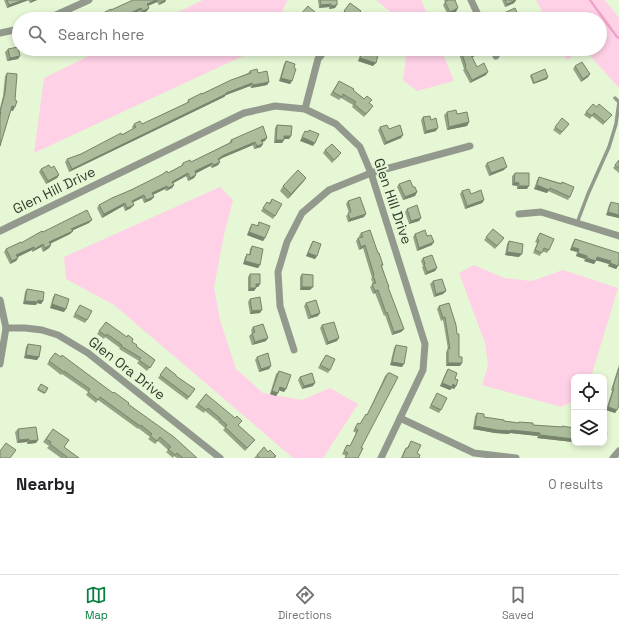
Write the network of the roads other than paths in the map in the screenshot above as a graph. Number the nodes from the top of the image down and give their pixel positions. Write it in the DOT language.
graph roads {
  1 [pos="89,0"];
  2 [pos="472,0"];
  3 [pos="63,12"];
  4 [pos="477,12"];
  5 [pos="12,30"];
  6 [pos="0,33"];
  7 [pos="320,56"];
  8 [pos="615,98"];
  9 [pos="305,109"];
  10 [pos="470,146"];
  11 [pos="371,173"];
  12 [pos="519,214"];
  13 [pos="577,223"];
  14 [pos="0,230"];
  15 [pos="619,236"];
  16 [pos="0,300"];
  17 [pos="6,328"];
  18 [pos="294,350"];
  19 [pos="0,364"];
  20 [pos="400,418"];
  21 [pos="619,451"];
  22 [pos="220,458"];
  23 [pos="381,458"];
  24 [pos="516,458"];
  25 [pos="613,458"];
  1 -- 3 [label="street"];
  2 -- 4 [label="street"];
  5 -- 6 [label="street"];
  7 -- 9 [label="street"];
  8 -- 13 [label="lane"];
  9 -- 11 [label="street, Glen Hill Drive"];
  9 -- 14 [label="street, Glen Hill Drive"];
  10 -- 11 [label="street"];
  11 -- 18 [label="street"];
  11 -- 20 [label="street, Glen Hill Drive"];
  12 -- 13 [label="street"];
  13 -- 15 [label="street"];
  16 -- 17 [label="street"];
  17 -- 19 [label="street"];
  17 -- 22 [label="street, Glen Ora Drive"];
  20 -- 23 [label="street, Glen Hill Drive"];
  20 -- 24 [label="street"];
  21 -- 25 [label="street"];
}
